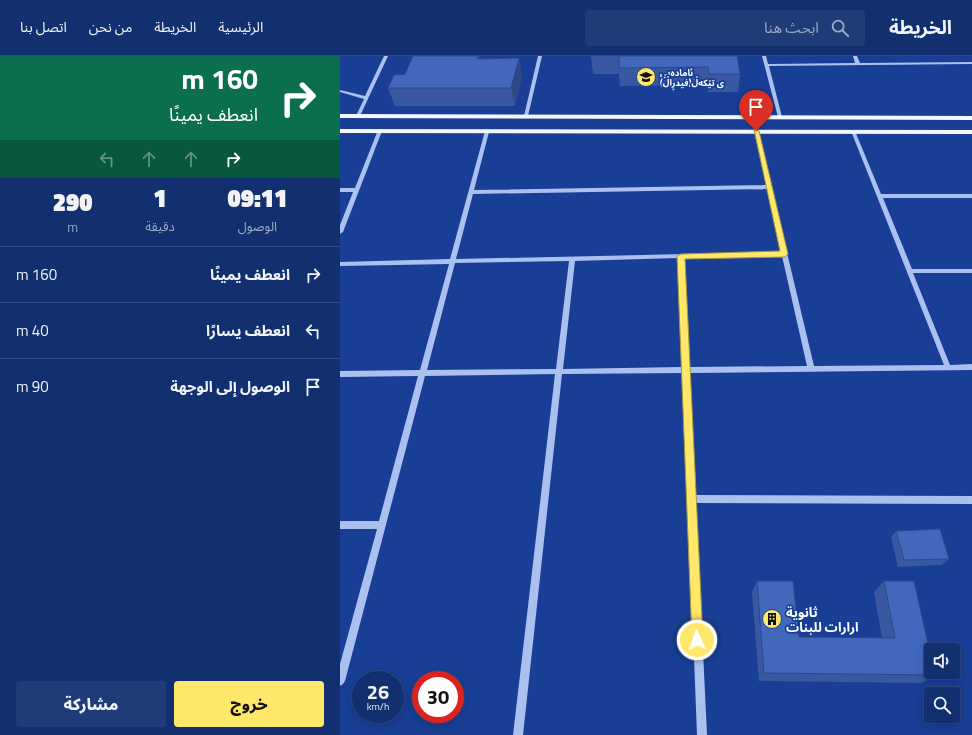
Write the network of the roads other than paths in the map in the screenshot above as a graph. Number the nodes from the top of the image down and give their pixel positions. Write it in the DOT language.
graph roads {
  1 [pos="386,56"];
  2 [pos="540,56"];
  3 [pos="764,56"];
  4 [pos="855,56"];
  5 [pos="941,56"];
  6 [pos="945,63"];
  7 [pos="972,63"];
  8 [pos="858,64"];
  9 [pos="766,65"];
  10 [pos="340,91"];
  11 [pos="366,98"];
  12 [pos="340,116"];
  13 [pos="358,116"];
  14 [pos="526,116"];
  15 [pos="575,116"];
  16 [pos="780,117"];
  17 [pos="972,118"];
  18 [pos="340,131"];
  19 [pos="380,131"];
  20 [pos="573,131"];
  21 [pos="756,131"];
  22 [pos="853,131"];
  23 [pos="487,132"];
  24 [pos="972,132"];
  25 [pos="769,187"];
  26 [pos="340,190"];
  27 [pos="357,190"];
  28 [pos="471,192"];
  29 [pos="879,196"];
  30 [pos="972,196"];
  31 [pos="340,232"];
  32 [pos="785,254"];
  33 [pos="681,256"];
  34 [pos="572,258"];
  35 [pos="452,261"];
  36 [pos="340,264"];
  37 [pos="910,271"];
  38 [pos="972,271"];
  39 [pos="948,367"];
  40 [pos="972,367"];
  41 [pos="811,368"];
  42 [pos="685,370"];
  43 [pos="560,371"];
  44 [pos="422,373"];
  45 [pos="340,374"];
  46 [pos="691,499"];
  47 [pos="972,500"];
  48 [pos="340,525"];
  49 [pos="382,525"];
  50 [pos="340,681"];
  51 [pos="518,735"];
  52 [pos="702,735"];
  1 -- 11 [label="street"];
  2 -- 14 [label="street"];
  3 -- 9 [label="street"];
  4 -- 8 [label="street"];
  5 -- 6 [label="street"];
  6 -- 7 [label="street"];
  6 -- 8 [label="street"];
  8 -- 9 [label="street"];
  9 -- 16 [label="street"];
  10 -- 11 [label="street"];
  11 -- 13 [label="street"];
  12 -- 13 [label="main road"];
  13 -- 14 [label="main road"];
  14 -- 15 [label="main road"];
  15 -- 16 [label="main road"];
  15 -- 20 [label="main road"];
  16 -- 17 [label="main road"];
  18 -- 19 [label="main road"];
  19 -- 23 [label="main road"];
  19 -- 27 [label="street"];
  20 -- 21 [label="main road"];
  20 -- 23 [label="main road"];
  21 -- 22 [label="main road"];
  21 -- 25 [label="street"];
  22 -- 24 [label="main road"];
  22 -- 29 [label="street"];
  23 -- 28 [label="street"];
  25 -- 28 [label="street"];
  25 -- 32 [label="street"];
  26 -- 27 [label="street"];
  27 -- 31 [label="street"];
  28 -- 35 [label="street"];
  29 -- 30 [label="street"];
  29 -- 37 [label="street"];
  32 -- 33 [label="street"];
  32 -- 41 [label="street"];
  33 -- 34 [label="street"];
  33 -- 42 [label="street"];
  34 -- 35 [label="street"];
  34 -- 43 [label="street"];
  35 -- 36 [label="street"];
  35 -- 44 [label="street"];
  37 -- 38 [label="street"];
  37 -- 39 [label="street"];
  39 -- 40 [label="street"];
  39 -- 41 [label="street"];
  41 -- 42 [label="street"];
  42 -- 43 [label="street"];
  42 -- 46 [label="street"];
  43 -- 44 [label="street"];
  43 -- 51 [label="street"];
  44 -- 45 [label="street"];
  44 -- 49 [label="street"];
  46 -- 47 [label="street"];
  46 -- 52 [label="street"];
  48 -- 49 [label="street"];
  49 -- 50 [label="street"];
}
